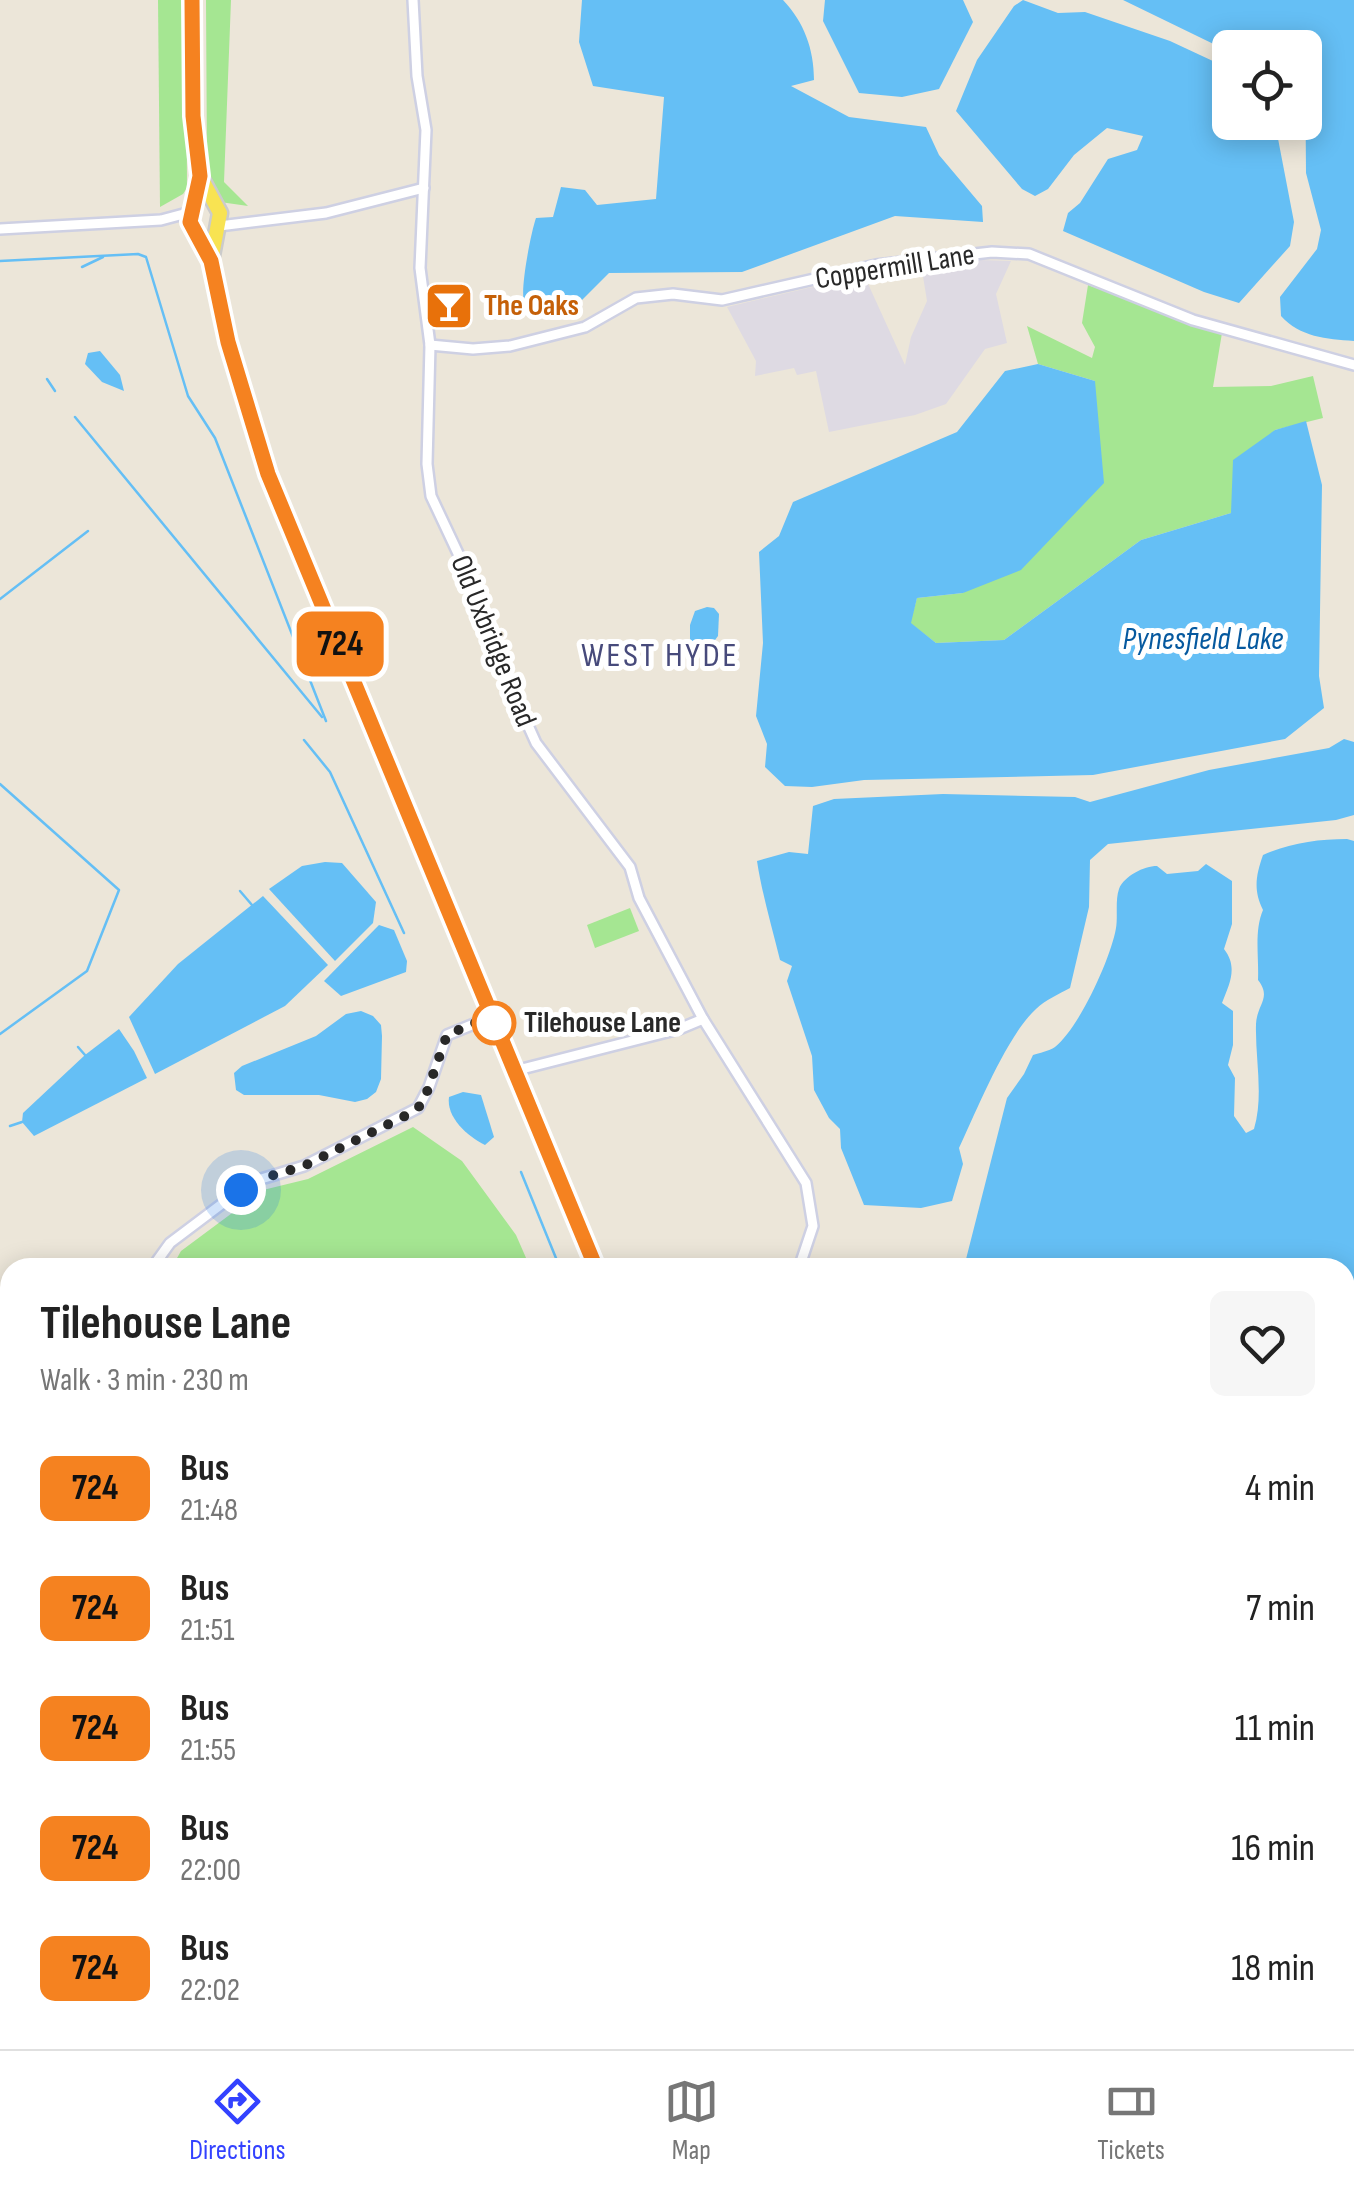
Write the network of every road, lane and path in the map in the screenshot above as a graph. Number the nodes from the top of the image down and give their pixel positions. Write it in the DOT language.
graph roads {
  1 [pos="192,0"];
  2 [pos="414,0"];
  3 [pos="200,176"];
  4 [pos="424,188"];
  5 [pos="216,207"];
  6 [pos="194,219"];
  7 [pos="250,221"];
  8 [pos="218,228"];
  9 [pos="0,229"];
  10 [pos="211,261"];
  11 [pos="430,345"];
  12 [pos="1354,365"];
  13 [pos="491,1016"];
  14 [pos="702,1019"];
  15 [pos="514,1071"];
  16 [pos="159,1258"];
  17 [pos="592,1258"];
  18 [pos="803,1258"];
  1 -- 3 [label="main road"];
  2 -- 4 [label="street, Old Uxbridge Road"];
  3 -- 5 [label="main road"];
  3 -- 6 [label="main road"];
  4 -- 7 [label="street"];
  4 -- 11 [label="street, Old Uxbridge Road"];
  5 -- 6 [label="main road"];
  5 -- 7 [label="street"];
  5 -- 8 [label="main road"];
  6 -- 8 [label="main road"];
  6 -- 9 [label="street"];
  6 -- 10 [label="main road"];
  7 -- 8 [label="street"];
  8 -- 10 [label="main road"];
  10 -- 13 [label="main road"];
  11 -- 12 [label="street, Coppermill Lane"];
  11 -- 14 [label="street, Old Uxbridge Road"];
  13 -- 15 [label="main road"];
  13 -- 16 [label="street"];
  14 -- 15 [label="street"];
  14 -- 18 [label="street, Old Uxbridge Road"];
  15 -- 17 [label="main road"];
}
